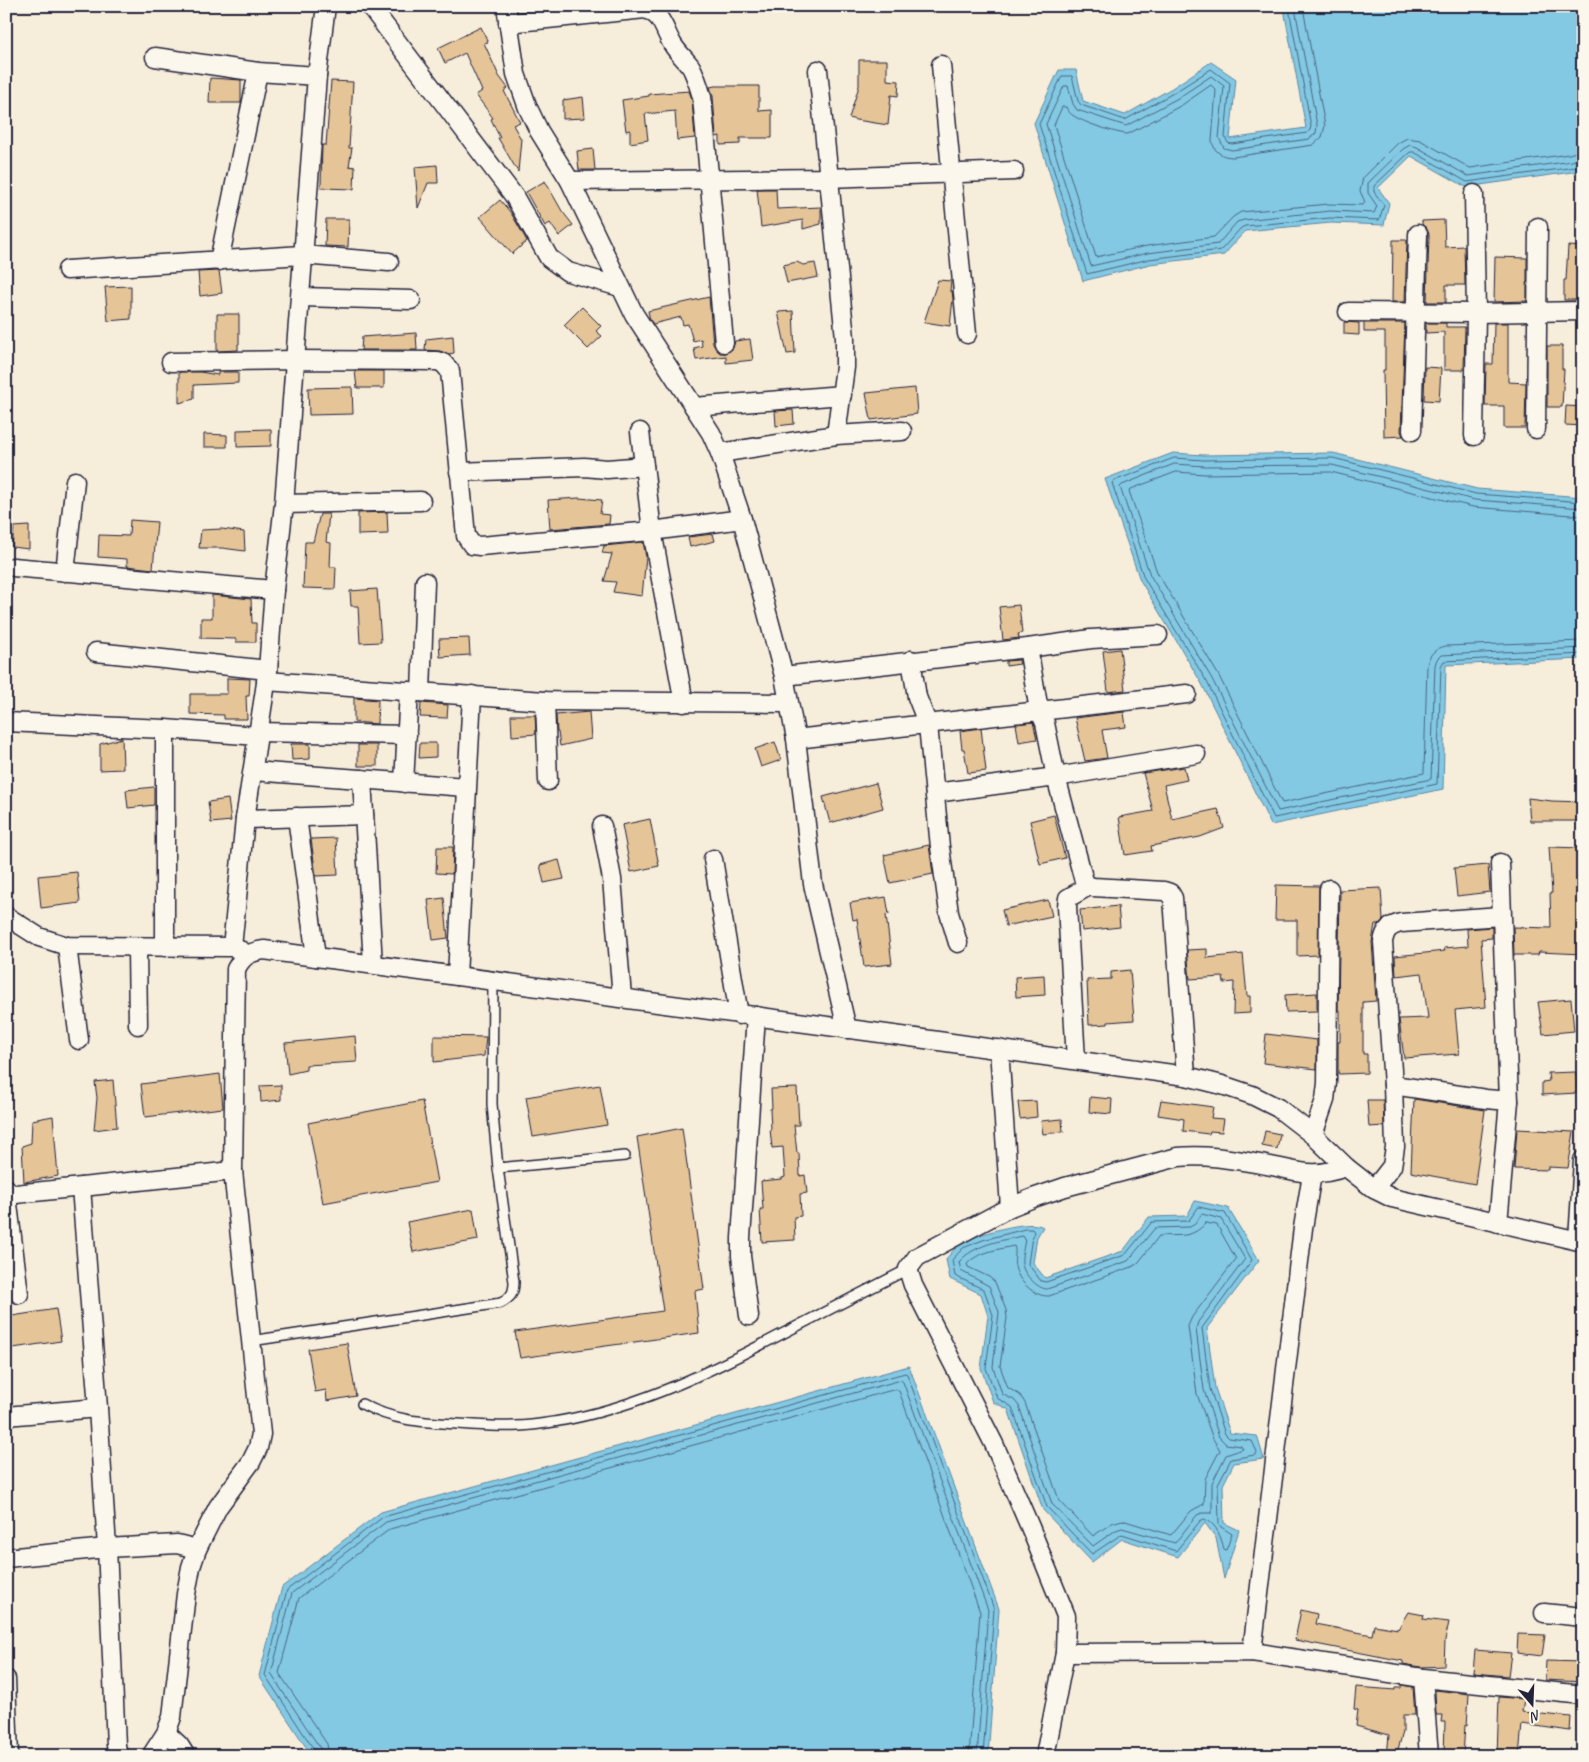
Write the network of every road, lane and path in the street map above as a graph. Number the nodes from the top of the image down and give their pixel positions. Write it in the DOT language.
graph roads {
  1 [pos="326,6"];
  2 [pos="370,6"];
  3 [pos="507,14"];
  4 [pos="155,57"];
  5 [pos="941,65"];
  6 [pos="818,70"];
  7 [pos="258,72"];
  8 [pos="317,76"];
  9 [pos="1014,171"];
  10 [pos="951,173"];
  11 [pos="828,178"];
  12 [pos="709,180"];
  13 [pos="570,181"];
  14 [pos="1474,194"];
  15 [pos="1538,227"];
  16 [pos="1418,234"];
  17 [pos="302,255"];
  18 [pos="219,261"];
  19 [pos="389,262"];
  20 [pos="66,270"];
  21 [pos="620,287"];
  22 [pos="301,297"];
  23 [pos="412,300"];
  24 [pos="1583,311"];
  25 [pos="1348,312"];
  26 [pos="1416,312"];
  27 [pos="1537,312"];
  28 [pos="1476,313"];
  29 [pos="966,334"];
  30 [pos="724,343"];
  31 [pos="295,360"];
  32 [pos="171,362"];
  33 [pos="842,395"];
  34 [pos="694,407"];
  35 [pos="1536,429"];
  36 [pos="902,431"];
  37 [pos="1412,431"];
  38 [pos="640,432"];
  39 [pos="836,435"];
  40 [pos="1474,436"];
  41 [pos="720,453"];
  42 [pos="644,466"];
  43 [pos="459,472"];
  44 [pos="75,481"];
  45 [pos="421,501"];
  46 [pos="284,504"];
  47 [pos="742,519"];
  48 [pos="652,531"];
  49 [pos="13,567"];
  50 [pos="65,572"];
  51 [pos="425,582"];
  52 [pos="274,590"];
  53 [pos="1158,634"];
  54 [pos="1028,648"];
  55 [pos="96,652"];
  56 [pos="911,660"];
  57 [pos="267,675"];
  58 [pos="784,676"];
  59 [pos="415,691"];
  60 [pos="1187,694"];
  61 [pos="472,696"];
  62 [pos="545,701"];
  63 [pos="684,703"];
  64 [pos="788,703"];
  65 [pos="1039,710"];
  66 [pos="6,722"];
  67 [pos="928,725"];
  68 [pos="166,729"];
  69 [pos="258,734"];
  70 [pos="407,735"];
  71 [pos="796,739"];
  72 [pos="1196,754"];
  73 [pos="253,771"];
  74 [pos="1056,777"];
  75 [pos="362,779"];
  76 [pos="548,781"];
  77 [pos="404,783"];
  78 [pos="466,787"];
  79 [pos="935,793"];
  80 [pos="364,815"];
  81 [pos="297,817"];
  82 [pos="245,819"];
  83 [pos="602,826"];
  84 [pos="713,859"];
  85 [pos="1500,863"];
  86 [pos="1090,886"];
  87 [pos="1329,888"];
  88 [pos="6,916"];
  89 [pos="1501,916"];
  90 [pos="958,943"];
  91 [pos="67,946"];
  92 [pos="136,947"];
  93 [pos="165,947"];
  94 [pos="239,951"];
  95 [pos="316,957"];
  96 [pos="373,964"];
  97 [pos="457,976"];
  98 [pos="493,980"];
  99 [pos="622,997"];
  100 [pos="748,1016"];
  101 [pos="138,1025"];
  102 [pos="847,1029"];
  103 [pos="79,1040"];
  104 [pos="999,1049"];
  105 [pos="1076,1060"];
  106 [pos="1186,1076"];
  107 [pos="1393,1085"];
  108 [pos="1509,1101"];
  109 [pos="1313,1134"];
  110 [pos="625,1156"];
  111 [pos="1583,1160"];
  112 [pos="1346,1167"];
  113 [pos="498,1168"];
  114 [pos="233,1171"];
  115 [pos="1312,1174"];
  116 [pos="81,1187"];
  117 [pos="6,1188"];
  118 [pos="1374,1189"];
  119 [pos="6,1195"];
  120 [pos="1010,1207"];
  121 [pos="1498,1223"];
  122 [pos="1580,1241"];
  123 [pos="908,1268"];
  124 [pos="19,1294"];
  125 [pos="749,1316"];
  126 [pos="250,1341"];
  127 [pos="362,1404"];
  128 [pos="98,1408"];
  129 [pos="6,1416"];
  130 [pos="107,1548"];
  131 [pos="197,1549"];
  132 [pos="6,1558"];
  133 [pos="1544,1613"];
  134 [pos="1583,1617"];
  135 [pos="1065,1652"];
  136 [pos="1252,1652"];
  137 [pos="1423,1678"];
  138 [pos="6,1680"];
  139 [pos="1583,1695"];
  140 [pos="166,1733"];
  141 [pos="9,1756"];
  142 [pos="118,1756"];
  143 [pos="151,1756"];
  144 [pos="186,1756"];
  145 [pos="1045,1756"];
  146 [pos="1429,1756"];
  1 -- 8 [label="street"];
  2 -- 21 [label="street"];
  3 -- 12 [label="street"];
  3 -- 13 [label="street"];
  4 -- 7 [label="street"];
  5 -- 10 [label="street"];
  6 -- 11 [label="street"];
  7 -- 8 [label="street"];
  7 -- 18 [label="street"];
  8 -- 17 [label="street"];
  9 -- 10 [label="street"];
  10 -- 11 [label="street"];
  10 -- 29 [label="street"];
  11 -- 12 [label="street"];
  11 -- 33 [label="street"];
  12 -- 13 [label="street"];
  12 -- 30 [label="street"];
  13 -- 21 [label="street"];
  14 -- 28 [label="street"];
  15 -- 27 [label="street"];
  16 -- 26 [label="street"];
  17 -- 18 [label="street"];
  17 -- 19 [label="street"];
  17 -- 22 [label="street"];
  18 -- 20 [label="street"];
  21 -- 34 [label="street"];
  22 -- 23 [label="street"];
  22 -- 31 [label="street"];
  24 -- 27 [label="street"];
  25 -- 26 [label="street"];
  26 -- 28 [label="street"];
  26 -- 37 [label="street"];
  27 -- 28 [label="street"];
  27 -- 35 [label="street"];
  28 -- 40 [label="street"];
  31 -- 32 [label="street"];
  31 -- 43 [label="street"];
  31 -- 46 [label="street"];
  33 -- 34 [label="street"];
  33 -- 39 [label="street"];
  34 -- 41 [label="street"];
  36 -- 39 [label="street"];
  38 -- 42 [label="street"];
  39 -- 41 [label="street"];
  41 -- 47 [label="street"];
  42 -- 43 [label="street"];
  42 -- 48 [label="street"];
  43 -- 48 [label="street"];
  44 -- 50 [label="street"];
  45 -- 46 [label="street"];
  46 -- 52 [label="street"];
  47 -- 48 [label="street"];
  47 -- 58 [label="street"];
  48 -- 63 [label="street"];
  49 -- 50 [label="street"];
  50 -- 52 [label="street"];
  51 -- 59 [label="street"];
  52 -- 57 [label="street"];
  53 -- 54 [label="street"];
  54 -- 56 [label="street"];
  54 -- 65 [label="street"];
  55 -- 57 [label="street"];
  56 -- 58 [label="street"];
  56 -- 67 [label="street"];
  57 -- 59 [label="street"];
  57 -- 69 [label="street"];
  58 -- 64 [label="street"];
  59 -- 61 [label="street"];
  59 -- 70 [label="street"];
  60 -- 65 [label="street"];
  61 -- 62 [label="street"];
  61 -- 78 [label="street"];
  62 -- 63 [label="street"];
  62 -- 76 [label="street"];
  63 -- 64 [label="street"];
  64 -- 71 [label="street"];
  65 -- 67 [label="street"];
  65 -- 74 [label="street"];
  66 -- 68 [label="street"];
  67 -- 71 [label="street"];
  67 -- 79 [label="street"];
  68 -- 69 [label="street"];
  68 -- 93 [label="street"];
  69 -- 70 [label="street"];
  69 -- 73 [label="street"];
  70 -- 77 [label="street"];
  71 -- 102 [label="street"];
  72 -- 74 [label="street"];
  73 -- 75 [label="street"];
  73 -- 82 [label="street"];
  74 -- 79 [label="street"];
  74 -- 86 [label="street"];
  75 -- 77 [label="street"];
  75 -- 80 [label="street"];
  77 -- 78 [label="street"];
  78 -- 97 [label="street"];
  79 -- 90 [label="street"];
  80 -- 81 [label="street"];
  80 -- 96 [label="street"];
  81 -- 82 [label="street"];
  81 -- 95 [label="street"];
  82 -- 94 [label="street"];
  83 -- 99 [label="street"];
  84 -- 100 [label="street"];
  85 -- 89 [label="street"];
  86 -- 105 [label="street"];
  86 -- 106 [label="street"];
  87 -- 109 [label="street"];
  88 -- 91 [label="street"];
  89 -- 107 [label="street"];
  89 -- 108 [label="street"];
  91 -- 92 [label="street"];
  91 -- 103 [label="street"];
  92 -- 93 [label="street"];
  92 -- 101 [label="street"];
  93 -- 94 [label="street"];
  94 -- 95 [label="street"];
  94 -- 114 [label="street"];
  95 -- 96 [label="street"];
  96 -- 97 [label="street"];
  97 -- 98 [label="street"];
  98 -- 99 [label="street"];
  98 -- 113 [label="lane"];
  99 -- 100 [label="street"];
  100 -- 102 [label="street"];
  100 -- 125 [label="street"];
  102 -- 104 [label="street"];
  104 -- 105 [label="street"];
  104 -- 120 [label="street"];
  105 -- 106 [label="street"];
  106 -- 109 [label="street"];
  107 -- 108 [label="street"];
  107 -- 118 [label="street"];
  108 -- 121 [label="street"];
  109 -- 112 [label="street"];
  110 -- 113 [label="lane"];
  111 -- 122 [label="street"];
  112 -- 115 [label="street"];
  112 -- 118 [label="street"];
  113 -- 126 [label="lane"];
  114 -- 116 [label="street"];
  114 -- 126 [label="street"];
  115 -- 120 [label="street"];
  115 -- 136 [label="street"];
  116 -- 119 [label="street"];
  116 -- 128 [label="street"];
  117 -- 119 [label="street"];
  118 -- 121 [label="street"];
  119 -- 124 [label="street"];
  120 -- 123 [label="street"];
  121 -- 122 [label="street"];
  123 -- 127 [label="lane"];
  123 -- 135 [label="street"];
  126 -- 131 [label="street"];
  128 -- 129 [label="street"];
  128 -- 130 [label="street"];
  130 -- 131 [label="street"];
  130 -- 132 [label="street"];
  130 -- 142 [label="street"];
  131 -- 140 [label="street"];
  133 -- 134 [label="street"];
  135 -- 136 [label="street"];
  135 -- 145 [label="street"];
  136 -- 137 [label="street"];
  137 -- 139 [label="street"];
  137 -- 146 [label="street"];
  138 -- 141 [label="street"];
  140 -- 143 [label="street"];
  140 -- 144 [label="street"];
}
